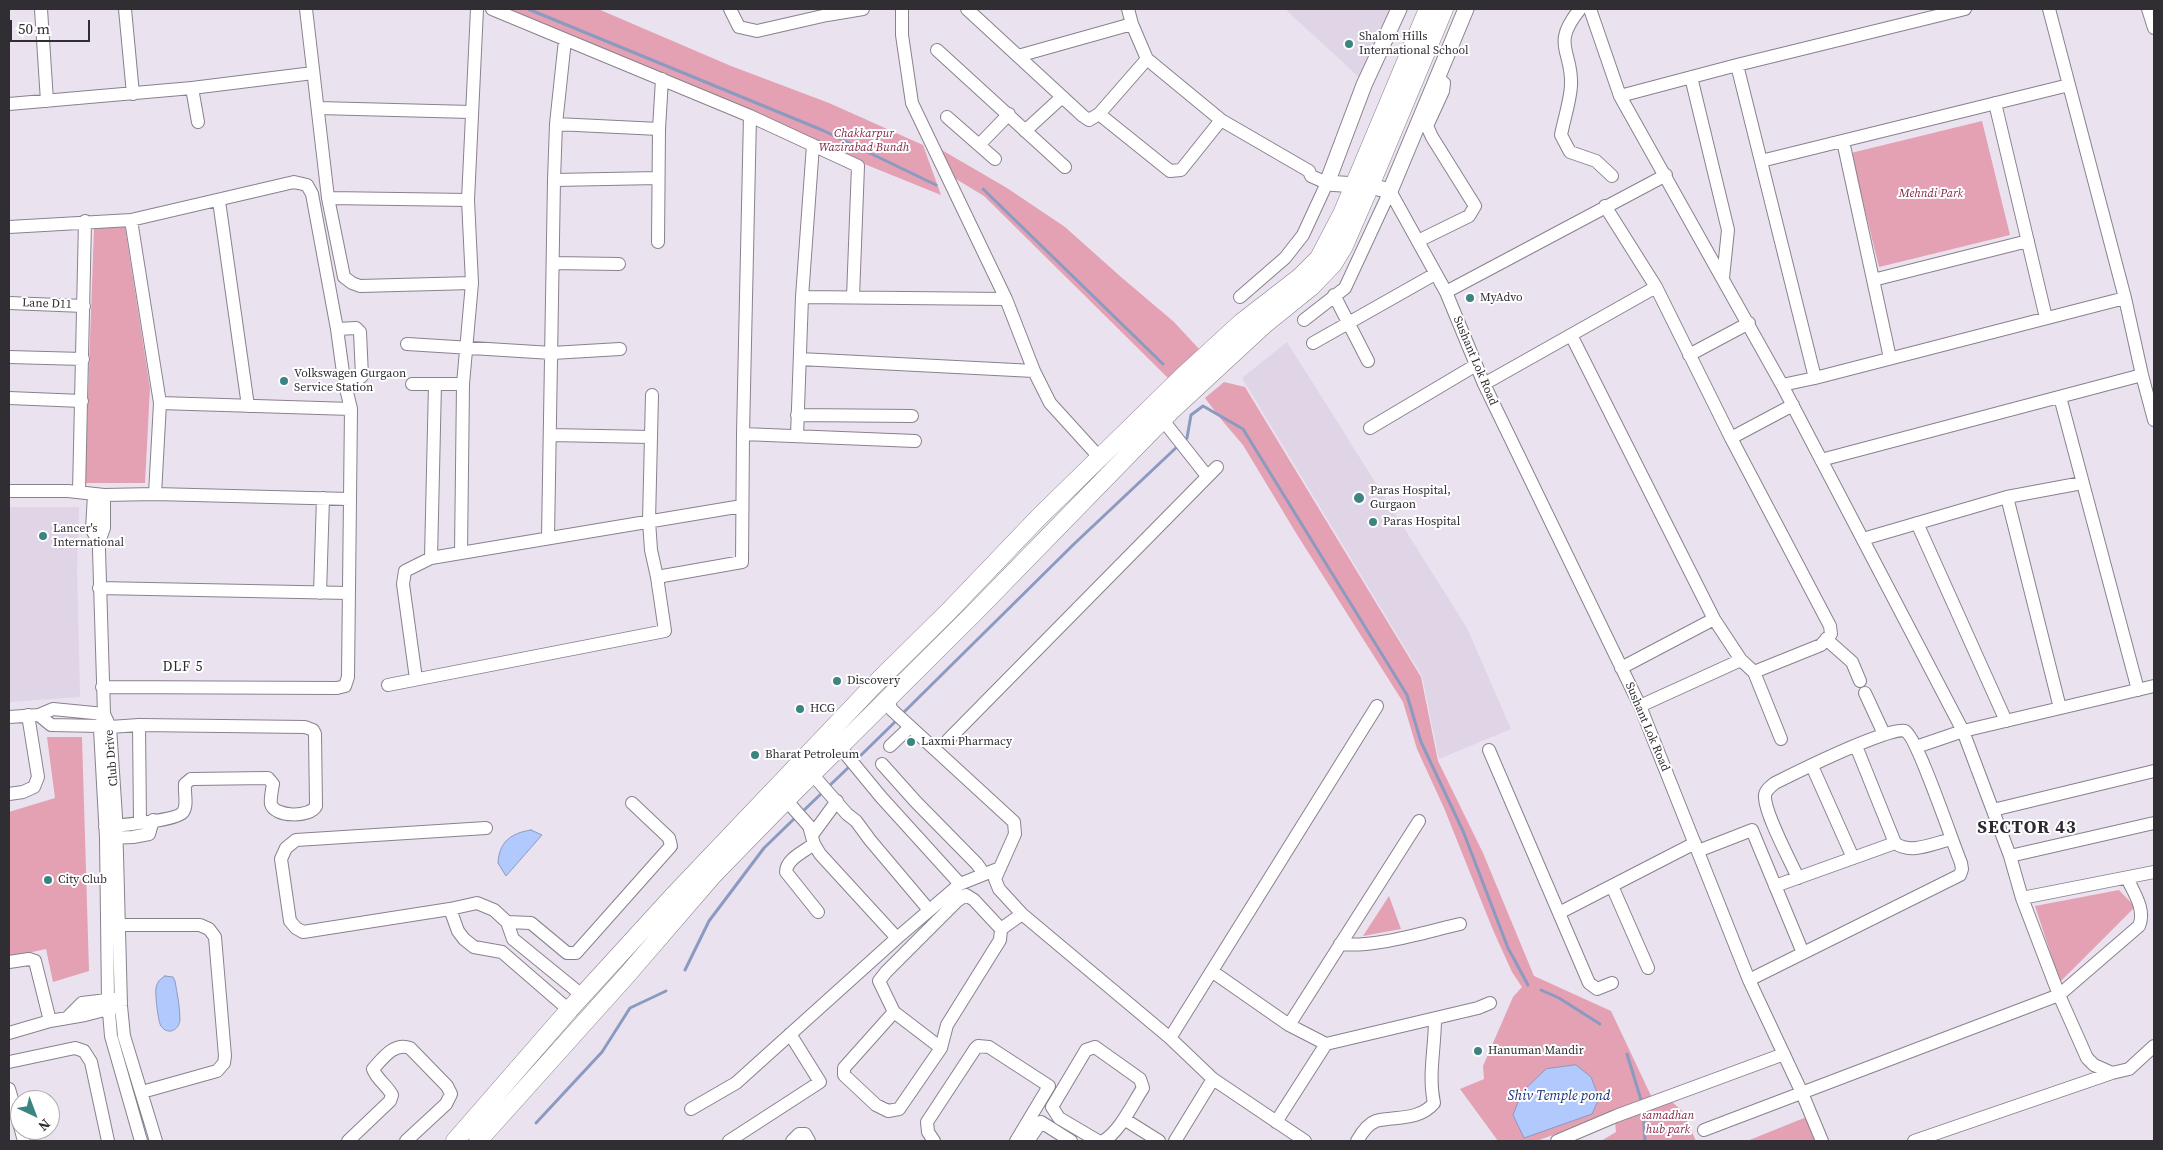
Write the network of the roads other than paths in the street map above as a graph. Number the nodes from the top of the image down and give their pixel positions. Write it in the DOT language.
graph roads {
  1 [pos="41,9"];
  2 [pos="125,9"];
  3 [pos="306,9"];
  4 [pos="477,9"];
  5 [pos="492,9"];
  6 [pos="730,9"];
  7 [pos="863,9"];
  8 [pos="902,9"];
  9 [pos="967,9"];
  10 [pos="1128,9"];
  11 [pos="1399,9"];
  12 [pos="1428,9"];
  13 [pos="1444,9"];
  14 [pos="1466,9"];
  15 [pos="1580,9"];
  16 [pos="1590,9"];
  17 [pos="1965,9"];
  18 [pos="2049,9"];
  19 [pos="2148,9"];
  20 [pos="826,12"];
  21 [pos="1132,24"];
  22 [pos="2154,26"];
  23 [pos="565,40"];
  24 [pos="937,50"];
  25 [pos="1018,56"];
  26 [pos="1147,58"];
  27 [pos="1737,65"];
  28 [pos="313,73"];
  29 [pos="1691,77"];
  30 [pos="662,78"];
  31 [pos="1437,78"];
  32 [pos="2069,85"];
  33 [pos="192,88"];
  34 [pos="133,94"];
  35 [pos="1620,96"];
  36 [pos="1062,97"];
  37 [pos="48,101"];
  38 [pos="1995,103"];
  39 [pos="9,104"];
  40 [pos="318,108"];
  41 [pos="471,112"];
  42 [pos="1009,114"];
  43 [pos="1099,114"];
  44 [pos="750,116"];
  45 [pos="948,117"];
  46 [pos="1221,120"];
  47 [pos="198,122"];
  48 [pos="556,124"];
  49 [pos="659,128"];
  50 [pos="1025,130"];
  51 [pos="1842,141"];
  52 [pos="814,145"];
  53 [pos="979,145"];
  54 [pos="996,159"];
  55 [pos="1761,161"];
  56 [pos="1065,166"];
  57 [pos="1666,175"];
  58 [pos="1612,176"];
  59 [pos="658,178"];
  60 [pos="554,180"];
  61 [pos="1328,180"];
  62 [pos="1362,185"];
  63 [pos="1390,191"];
  64 [pos="328,198"];
  65 [pos="468,200"];
  66 [pos="219,201"];
  67 [pos="1605,206"];
  68 [pos="131,220"];
  69 [pos="85,221"];
  70 [pos="9,227"];
  71 [pos="1418,241"];
  72 [pos="2028,241"];
  73 [pos="658,242"];
  74 [pos="553,263"];
  75 [pos="620,264"];
  76 [pos="1435,274"];
  77 [pos="1723,278"];
  78 [pos="1873,280"];
  79 [pos="472,283"];
  80 [pos="1656,287"];
  81 [pos="1446,292"];
  82 [pos="1334,295"];
  83 [pos="802,297"];
  84 [pos="1240,297"];
  85 [pos="853,298"];
  86 [pos="2125,298"];
  87 [pos="1006,299"];
  88 [pos="9,303"];
  89 [pos="84,306"];
  90 [pos="2046,318"];
  91 [pos="1304,320"];
  92 [pos="1348,323"];
  93 [pos="1749,323"];
  94 [pos="337,329"];
  95 [pos="1571,335"];
  96 [pos="1313,343"];
  97 [pos="407,344"];
  98 [pos="467,349"];
  99 [pos="620,349"];
  100 [pos="552,353"];
  101 [pos="1689,355"];
  102 [pos="9,357"];
  103 [pos="1890,358"];
  104 [pos="83,359"];
  105 [pos="800,359"];
  106 [pos="1368,361"];
  107 [pos="1476,365"];
  108 [pos="1034,371"];
  109 [pos="2142,375"];
  110 [pos="1815,378"];
  111 [pos="344,380"];
  112 [pos="412,384"];
  113 [pos="435,384"];
  114 [pos="462,384"];
  115 [pos="1484,384"];
  116 [pos="1782,385"];
  117 [pos="652,395"];
  118 [pos="2060,397"];
  119 [pos="9,398"];
  120 [pos="82,401"];
  121 [pos="160,403"];
  122 [pos="1793,404"];
  123 [pos="248,406"];
  124 [pos="351,409"];
  125 [pos="797,415"];
  126 [pos="912,416"];
  127 [pos="2154,416"];
  128 [pos="1162,419"];
  129 [pos="1370,428"];
  130 [pos="743,434"];
  131 [pos="550,435"];
  132 [pos="796,436"];
  133 [pos="651,437"];
  134 [pos="1731,438"];
  135 [pos="915,441"];
  136 [pos="1100,458"];
  137 [pos="1821,460"];
  138 [pos="1217,467"];
  139 [pos="1208,476"];
  140 [pos="2082,482"];
  141 [pos="9,491"];
  142 [pos="79,492"];
  143 [pos="99,494"];
  144 [pos="155,494"];
  145 [pos="2007,497"];
  146 [pos="323,498"];
  147 [pos="349,499"];
  148 [pos="742,506"];
  149 [pos="649,521"];
  150 [pos="1917,523"];
  151 [pos="548,538"];
  152 [pos="1864,539"];
  153 [pos="461,553"];
  154 [pos="431,558"];
  155 [pos="657,577"];
  156 [pos="99,588"];
  157 [pos="320,593"];
  158 [pos="349,593"];
  159 [pos="1714,619"];
  160 [pos="1826,639"];
  161 [pos="1741,660"];
  162 [pos="1621,668"];
  163 [pos="1754,672"];
  164 [pos="416,679"];
  165 [pos="388,685"];
  166 [pos="2154,686"];
  167 [pos="102,687"];
  168 [pos="2138,690"];
  169 [pos="889,705"];
  170 [pos="1377,706"];
  171 [pos="1640,706"];
  172 [pos="2060,708"];
  173 [pos="33,715"];
  174 [pos="9,717"];
  175 [pos="2006,721"];
  176 [pos="105,722"];
  177 [pos="139,724"];
  178 [pos="907,725"];
  179 [pos="1963,731"];
  180 [pos="1884,734"];
  181 [pos="1781,739"];
  182 [pos="948,740"];
  183 [pos="890,746"];
  184 [pos="1856,746"];
  185 [pos="1916,747"];
  186 [pos="1489,750"];
  187 [pos="844,752"];
  188 [pos="882,764"];
  189 [pos="1812,766"];
  190 [pos="2154,771"];
  191 [pos="825,789"];
  192 [pos="9,794"];
  193 [pos="632,803"];
  194 [pos="792,806"];
  195 [pos="1993,810"];
  196 [pos="153,820"];
  197 [pos="1419,821"];
  198 [pos="140,822"];
  199 [pos="2154,823"];
  200 [pos="486,828"];
  201 [pos="111,832"];
  202 [pos="812,835"];
  203 [pos="1952,839"];
  204 [pos="1895,843"];
  205 [pos="1697,847"];
  206 [pos="2010,856"];
  207 [pos="1853,858"];
  208 [pos="1000,868"];
  209 [pos="2154,872"];
  210 [pos="984,874"];
  211 [pos="1798,878"];
  212 [pos="2126,878"];
  213 [pos="960,884"];
  214 [pos="1612,886"];
  215 [pos="1775,886"];
  216 [pos="2022,898"];
  217 [pos="450,909"];
  218 [pos="929,910"];
  219 [pos="818,912"];
  220 [pos="1558,913"];
  221 [pos="1022,914"];
  222 [pos="507,922"];
  223 [pos="1460,924"];
  224 [pos="113,925"];
  225 [pos="1000,929"];
  226 [pos="897,938"];
  227 [pos="513,939"];
  228 [pos="1340,944"];
  229 [pos="502,952"];
  230 [pos="1802,953"];
  231 [pos="9,962"];
  232 [pos="1648,968"];
  233 [pos="1213,972"];
  234 [pos="553,973"];
  235 [pos="1749,980"];
  236 [pos="1612,983"];
  237 [pos="542,987"];
  238 [pos="583,996"];
  239 [pos="2060,996"];
  240 [pos="121,1002"];
  241 [pos="1490,1003"];
  242 [pos="108,1005"];
  243 [pos="569,1010"];
  244 [pos="894,1012"];
  245 [pos="1435,1019"];
  246 [pos="50,1021"];
  247 [pos="1289,1025"];
  248 [pos="9,1033"];
  249 [pos="790,1034"];
  250 [pos="1170,1038"];
  251 [pos="1326,1044"];
  252 [pos="2154,1046"];
  253 [pos="941,1048"];
  254 [pos="1784,1054"];
  255 [pos="9,1062"];
  256 [pos="2112,1073"];
  257 [pos="1213,1079"];
  258 [pos="142,1092"];
  259 [pos="1802,1092"];
  260 [pos="691,1109"];
  261 [pos="1124,1119"];
  262 [pos="1276,1122"];
  263 [pos="1704,1130"];
  264 [pos="108,1141"];
  265 [pos="141,1141"];
  266 [pos="156,1141"];
  267 [pos="348,1141"];
  268 [pos="406,1141"];
  269 [pos="455,1141"];
  270 [pos="478,1141"];
  271 [pos="729,1141"];
  272 [pos="792,1141"];
  273 [pos="809,1141"];
  274 [pos="934,1141"];
  275 [pos="1016,1141"];
  276 [pos="1028,1141"];
  277 [pos="1071,1141"];
  278 [pos="1098,1141"];
  279 [pos="1103,1141"];
  280 [pos="1159,1141"];
  281 [pos="1175,1141"];
  282 [pos="1304,1141"];
  283 [pos="1357,1141"];
  284 [pos="1557,1141"];
  285 [pos="1822,1141"];
  286 [pos="1914,1141"];
  1 -- 37 [label="street"];
  2 -- 34 [label="street"];
  3 -- 28 [label="street"];
  4 -- 41 [label="street"];
  5 -- 23 [label="street"];
  6 -- 20 [label="street"];
  7 -- 20 [label="street"];
  8 -- 87 [label="street"];
  9 -- 25 [label="street"];
  10 -- 21 [label="street"];
  11 -- 61 [label="street"];
  12 -- 62 [label="main road"];
  13 -- 62 [label="main road"];
  14 -- 31 [label="street"];
  15 -- 58 [label="street"];
  16 -- 35 [label="street"];
  17 -- 27 [label="street"];
  18 -- 32 [label="street"];
  19 -- 22 [label="street"];
  21 -- 25 [label="street"];
  21 -- 26 [label="street"];
  23 -- 30 [label="street"];
  23 -- 48 [label="street"];
  24 -- 42 [label="street"];
  25 -- 36 [label="street"];
  26 -- 43 [label="street"];
  26 -- 46 [label="street"];
  27 -- 29 [label="street"];
  27 -- 55 [label="street"];
  28 -- 33 [label="street"];
  28 -- 40 [label="street"];
  29 -- 35 [label="street"];
  29 -- 77 [label="street"];
  30 -- 44 [label="street"];
  30 -- 49 [label="street"];
  31 -- 63 [label="street"];
  31 -- 71 [label="street"];
  32 -- 38 [label="street"];
  32 -- 86 [label="street"];
  33 -- 34 [label="street"];
  33 -- 47 [label="street"];
  34 -- 37 [label="street"];
  35 -- 57 [label="street"];
  36 -- 43 [label="street"];
  36 -- 50 [label="street"];
  37 -- 39 [label="street"];
  38 -- 51 [label="street"];
  38 -- 72 [label="street"];
  40 -- 41 [label="street"];
  40 -- 64 [label="street"];
  41 -- 65 [label="street"];
  42 -- 50 [label="street"];
  42 -- 53 [label="street"];
  43 -- 46 [label="street"];
  44 -- 52 [label="street"];
  44 -- 130 [label="street"];
  45 -- 53 [label="street"];
  46 -- 61 [label="street"];
  48 -- 49 [label="street"];
  48 -- 60 [label="street"];
  49 -- 59 [label="street"];
  50 -- 56 [label="street"];
  51 -- 55 [label="street"];
  51 -- 78 [label="street"];
  52 -- 83 [label="street"];
  52 -- 85 [label="street"];
  53 -- 54 [label="street"];
  55 -- 110 [label="street"];
  57 -- 67 [label="street"];
  57 -- 77 [label="street"];
  59 -- 60 [label="street"];
  59 -- 73 [label="street"];
  60 -- 74 [label="street"];
  61 -- 62 [label="street"];
  61 -- 84 [label="street"];
  62 -- 63 [label="street"];
  62 -- 128 [label="main road"];
  62 -- 136 [label="main road"];
  63 -- 71 [label="street, Sushant Lok Road"];
  63 -- 82 [label="street"];
  64 -- 65 [label="street"];
  64 -- 79 [label="street"];
  65 -- 79 [label="street"];
  66 -- 68 [label="street"];
  66 -- 94 [label="street"];
  66 -- 123 [label="street"];
  67 -- 80 [label="street"];
  67 -- 81 [label="street"];
  68 -- 69 [label="street"];
  68 -- 121 [label="street"];
  69 -- 70 [label="street"];
  69 -- 89 [label="street"];
  71 -- 76 [label="street, Sushant Lok Road"];
  72 -- 78 [label="street"];
  72 -- 90 [label="street"];
  74 -- 75 [label="street"];
  74 -- 100 [label="street"];
  76 -- 81 [label="street, Sushant Lok Road"];
  76 -- 92 [label="street"];
  77 -- 93 [label="street"];
  78 -- 103 [label="street"];
  79 -- 98 [label="street"];
  80 -- 95 [label="street"];
  80 -- 101 [label="street"];
  81 -- 107 [label="street, Sushant Lok Road"];
  82 -- 91 [label="street"];
  82 -- 92 [label="street"];
  83 -- 85 [label="street"];
  83 -- 105 [label="street"];
  85 -- 87 [label="street"];
  86 -- 90 [label="street"];
  86 -- 109 [label="street"];
  87 -- 108 [label="street"];
  88 -- 89 [label="street, Lane D11"];
  89 -- 104 [label="street"];
  90 -- 103 [label="street"];
  92 -- 96 [label="street"];
  92 -- 106 [label="street"];
  93 -- 101 [label="street"];
  93 -- 116 [label="street"];
  94 -- 111 [label="street"];
  94 -- 111 [label="street"];
  95 -- 115 [label="street"];
  95 -- 159 [label="street"];
  97 -- 98 [label="street"];
  98 -- 100 [label="street"];
  98 -- 114 [label="street"];
  99 -- 100 [label="street"];
  100 -- 131 [label="street"];
  101 -- 134 [label="street"];
  102 -- 104 [label="street"];
  103 -- 110 [label="street"];
  104 -- 120 [label="street"];
  105 -- 108 [label="street"];
  105 -- 125 [label="street"];
  107 -- 115 [label="street, Sushant Lok Road"];
  107 -- 129 [label="street"];
  108 -- 136 [label="street"];
  109 -- 118 [label="street"];
  109 -- 127 [label="street"];
  110 -- 116 [label="street"];
  111 -- 124 [label="street"];
  112 -- 113 [label="street"];
  113 -- 114 [label="street"];
  113 -- 154 [label="street"];
  114 -- 153 [label="street"];
  115 -- 162 [label="street, Sushant Lok Road"];
  116 -- 122 [label="street"];
  117 -- 133 [label="street"];
  118 -- 137 [label="street"];
  118 -- 140 [label="street"];
  119 -- 120 [label="street"];
  120 -- 142 [label="street"];
  121 -- 123 [label="street"];
  121 -- 144 [label="street"];
  122 -- 134 [label="street"];
  122 -- 137 [label="street"];
  123 -- 124 [label="street"];
  124 -- 147 [label="street"];
  125 -- 126 [label="street"];
  125 -- 132 [label="street"];
  128 -- 139 [label="street"];
  128 -- 169 [label="main road"];
  130 -- 132 [label="street"];
  130 -- 148 [label="street"];
  131 -- 133 [label="street"];
  131 -- 151 [label="street"];
  132 -- 135 [label="street"];
  133 -- 149 [label="street"];
  134 -- 160 [label="street"];
  136 -- 238 [label="main road"];
  137 -- 152 [label="street"];
  138 -- 139 [label="street"];
  139 -- 182 [label="street"];
  140 -- 145 [label="street"];
  140 -- 168 [label="street"];
  141 -- 142 [label="street"];
  142 -- 143 [label="street"];
  143 -- 144 [label="street"];
  143 -- 156 [label="street, Club Drive"];
  144 -- 146 [label="street"];
  145 -- 150 [label="street"];
  145 -- 172 [label="street"];
  146 -- 147 [label="street"];
  146 -- 157 [label="street"];
  147 -- 158 [label="street"];
  148 -- 149 [label="street"];
  148 -- 155 [label="street"];
  149 -- 151 [label="street"];
  149 -- 155 [label="street"];
  150 -- 152 [label="street"];
  150 -- 175 [label="street"];
  151 -- 153 [label="street"];
  152 -- 179 [label="street"];
  153 -- 154 [label="street"];
  154 -- 164 [label="street"];
  155 -- 164 [label="street"];
  156 -- 157 [label="street"];
  156 -- 167 [label="street, Club Drive"];
  157 -- 158 [label="street"];
  158 -- 167 [label="street"];
  159 -- 161 [label="street"];
  159 -- 162 [label="street"];
  160 -- 163 [label="street"];
  160 -- 180 [label="street"];
  161 -- 163 [label="street"];
  161 -- 171 [label="street"];
  162 -- 171 [label="street, Sushant Lok Road"];
  163 -- 181 [label="street"];
  164 -- 165 [label="street"];
  166 -- 168 [label="street"];
  167 -- 176 [label="street, Club Drive"];
  168 -- 172 [label="street"];
  169 -- 178 [label="street"];
  169 -- 187 [label="main road"];
  170 -- 233 [label="street"];
  171 -- 205 [label="street, Sushant Lok Road"];
  172 -- 175 [label="street"];
  173 -- 174 [label="street"];
  173 -- 176 [label="street"];
  173 -- 192 [label="street"];
  175 -- 179 [label="street"];
  176 -- 177 [label="street"];
  176 -- 201 [label="street, Club Drive"];
  177 -- 196 [label="street"];
  177 -- 198 [label="street"];
  178 -- 183 [label="street"];
  178 -- 208 [label="street"];
  179 -- 185 [label="street"];
  179 -- 195 [label="street"];
  180 -- 184 [label="street"];
  180 -- 185 [label="street"];
  184 -- 189 [label="street"];
  184 -- 204 [label="street"];
  185 -- 203 [label="street"];
  186 -- 220 [label="street"];
  187 -- 191 [label="main road"];
  187 -- 213 [label="street"];
  188 -- 210 [label="street"];
  189 -- 207 [label="street"];
  189 -- 211 [label="street"];
  190 -- 195 [label="street"];
  191 -- 194 [label="main road"];
  191 -- 202 [label="street"];
  191 -- 218 [label="street"];
  193 -- 222 [label="street"];
  194 -- 202 [label="street"];
  194 -- 270 [label="main road"];
  195 -- 206 [label="street"];
  196 -- 198 [label="street"];
  196 -- 201 [label="street"];
  197 -- 228 [label="street"];
  198 -- 201 [label="street"];
  199 -- 206 [label="street"];
  200 -- 217 [label="street"];
  201 -- 224 [label="street, Club Drive"];
  202 -- 219 [label="street"];
  202 -- 226 [label="street"];
  203 -- 204 [label="street"];
  203 -- 230 [label="street"];
  204 -- 207 [label="street"];
  205 -- 214 [label="street"];
  205 -- 215 [label="street"];
  205 -- 235 [label="street, Sushant Lok Road"];
  206 -- 216 [label="street"];
  207 -- 211 [label="street"];
  208 -- 210 [label="street"];
  208 -- 221 [label="street"];
  209 -- 212 [label="street"];
  210 -- 213 [label="street"];
  211 -- 215 [label="street"];
  212 -- 216 [label="street"];
  212 -- 239 [label="street"];
  213 -- 218 [label="street"];
  214 -- 220 [label="street"];
  214 -- 232 [label="street"];
  215 -- 230 [label="street"];
  216 -- 239 [label="street"];
  217 -- 222 [label="street"];
  217 -- 229 [label="street"];
  218 -- 226 [label="street"];
  220 -- 236 [label="street"];
  221 -- 225 [label="street"];
  221 -- 250 [label="street"];
  222 -- 227 [label="street"];
  223 -- 228 [label="street"];
  224 -- 240 [label="street, Club Drive"];
  224 -- 242 [label="street, Club Drive"];
  224 -- 258 [label="street"];
  225 -- 244 [label="street"];
  225 -- 253 [label="street"];
  226 -- 249 [label="street"];
  227 -- 229 [label="street"];
  227 -- 234 [label="street"];
  228 -- 247 [label="street"];
  229 -- 237 [label="street"];
  230 -- 235 [label="street"];
  231 -- 246 [label="street"];
  233 -- 247 [label="street"];
  233 -- 250 [label="street"];
  234 -- 237 [label="street"];
  234 -- 238 [label="street"];
  235 -- 254 [label="street, Sushant Lok Road"];
  237 -- 243 [label="street"];
  238 -- 243 [label="main road"];
  239 -- 256 [label="street"];
  239 -- 259 [label="street"];
  240 -- 242 [label="street"];
  240 -- 258 [label="street, Club Drive"];
  241 -- 245 [label="street"];
  242 -- 246 [label="street"];
  242 -- 265 [label="street, Club Drive"];
  243 -- 269 [label="main road"];
  244 -- 253 [label="street"];
  244 -- 253 [label="street"];
  245 -- 251 [label="street"];
  245 -- 283 [label="street"];
  246 -- 248 [label="street"];
  247 -- 251 [label="street"];
  249 -- 260 [label="street"];
  249 -- 271 [label="street"];
  250 -- 257 [label="street"];
  251 -- 262 [label="street"];
  252 -- 256 [label="street"];
  254 -- 259 [label="street, Sushant Lok Road"];
  254 -- 284 [label="street"];
  255 -- 264 [label="street"];
  256 -- 286 [label="street"];
  257 -- 262 [label="street"];
  257 -- 281 [label="street"];
  258 -- 266 [label="street, Club Drive"];
  259 -- 263 [label="street"];
  259 -- 285 [label="street, Sushant Lok Road"];
  261 -- 278 [label="street"];
  261 -- 279 [label="street"];
  261 -- 280 [label="street"];
  262 -- 282 [label="street"];
  267 -- 268 [label="street"];
  272 -- 273 [label="street"];
  274 -- 275 [label="street"];
  276 -- 277 [label="street"];
}
